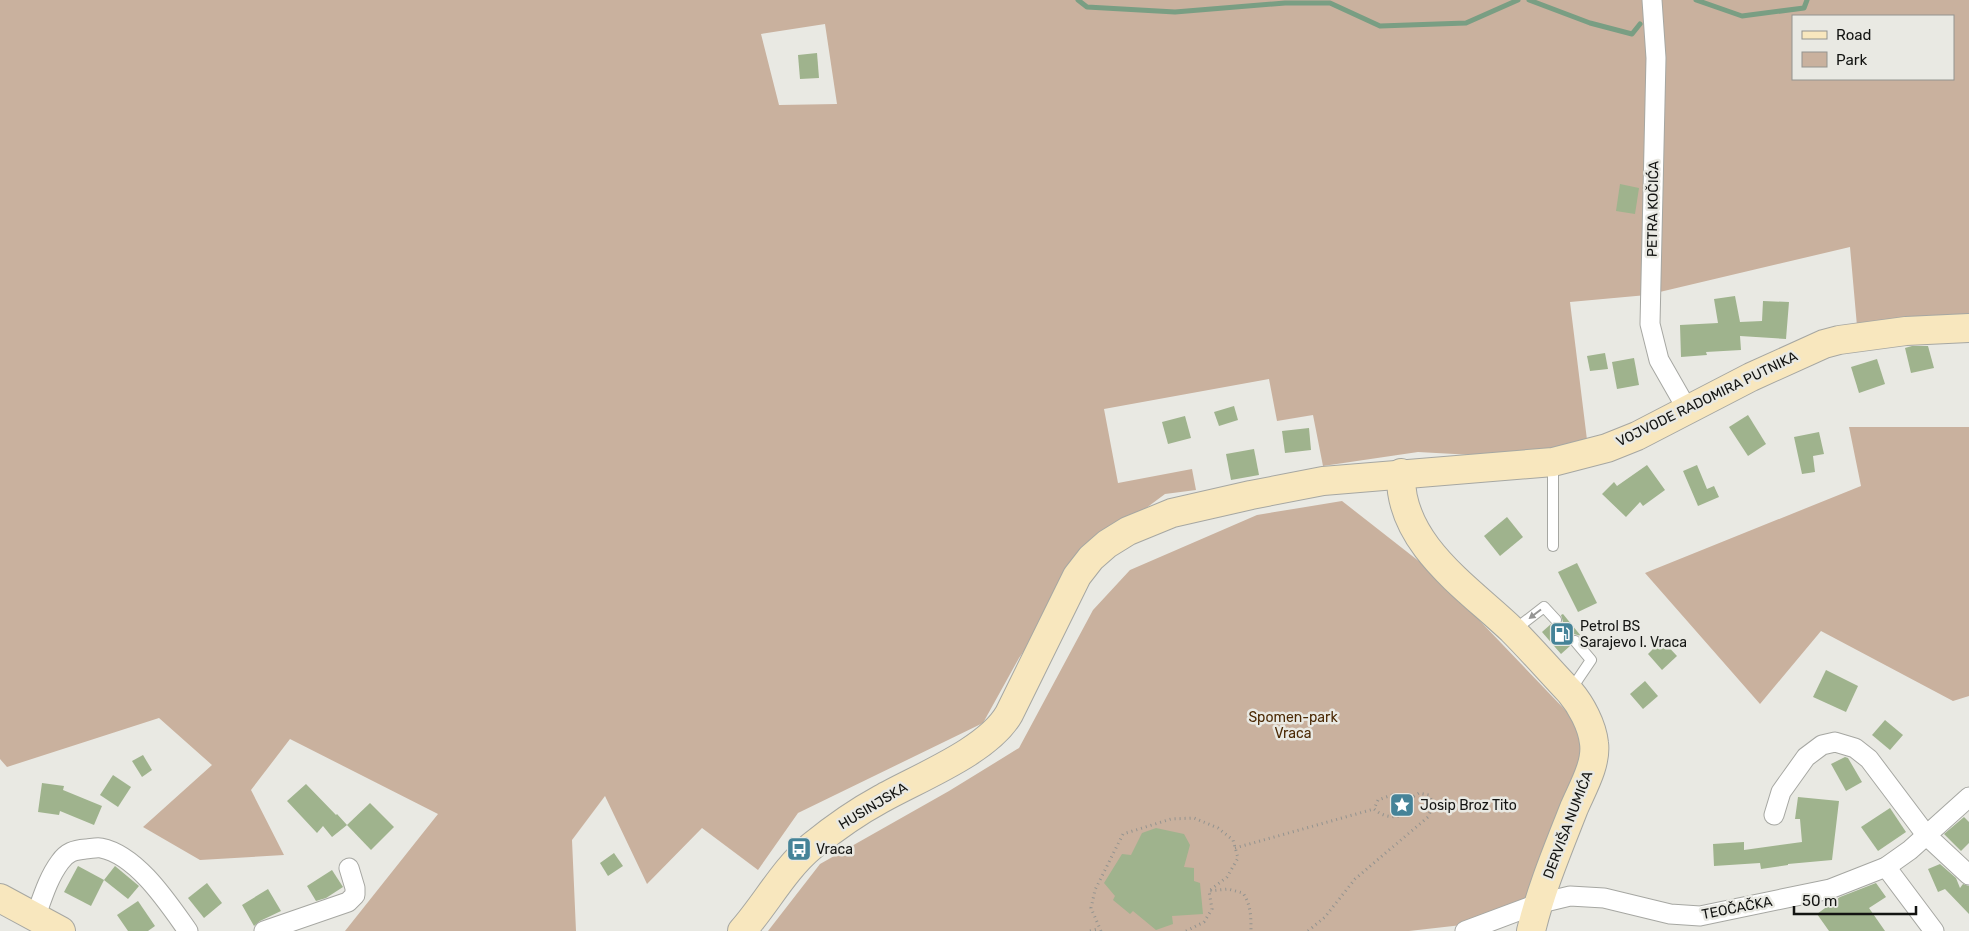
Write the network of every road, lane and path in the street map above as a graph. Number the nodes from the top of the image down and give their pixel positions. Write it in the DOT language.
graph roads {
  1 [pos="1652,0"];
  2 [pos="1969,328"];
  3 [pos="1687,410"];
  4 [pos="1554,462"];
  5 [pos="1401,473"];
  6 [pos="1553,546"];
  7 [pos="1556,620"];
  8 [pos="1512,631"];
  9 [pos="1575,641"];
  10 [pos="1570,692"];
  11 [pos="1969,797"];
  12 [pos="1411,798"];
  13 [pos="1374,809"];
  14 [pos="1774,815"];
  15 [pos="1927,836"];
  16 [pos="1235,848"];
  17 [pos="1886,867"];
  18 [pos="349,868"];
  19 [pos="1969,875"];
  20 [pos="1209,891"];
  21 [pos="0,898"];
  22 [pos="1537,904"];
  23 [pos="35,918"];
  24 [pos="1100,930"];
  25 [pos="61,931"];
  26 [pos="188,931"];
  27 [pos="264,931"];
  28 [pos="742,931"];
  29 [pos="1090,931"];
  30 [pos="1186,931"];
  31 [pos="1251,931"];
  32 [pos="1308,931"];
  33 [pos="1465,931"];
  34 [pos="1531,931"];
  35 [pos="1934,931"];
  1 -- 3 [label="street, PETRA KOČIĆA"];
  2 -- 3 [label="main road, VOJVODE RADOMIRA PUTNIKA"];
  3 -- 4 [label="main road, VOJVODE RADOMIRA PUTNIKA"];
  4 -- 5 [label="main road, VOJVODE RADOMIRA PUTNIKA"];
  4 -- 6 [label="lane"];
  5 -- 8 [label="main road"];
  5 -- 28 [label="main road, HUSINJSKA"];
  7 -- 8 [label="lane, one-way"];
  8 -- 10 [label="main road"];
  9 -- 10 [label="lane"];
  10 -- 22 [label="main road, DERVIŠA NUMIĆA"];
  11 -- 15 [label="street, TEOČAČKA"];
  12 -- 13 [label="path"];
  12 -- 13 [label="path"];
  12 -- 32 [label="path"];
  13 -- 16 [label="path"];
  14 -- 15 [label="street"];
  15 -- 17 [label="street, TEOČAČKA"];
  15 -- 19 [label="street"];
  16 -- 20 [label="path"];
  16 -- 24 [label="path"];
  17 -- 22 [label="street, TEOČAČKA"];
  17 -- 35 [label="street"];
  18 -- 27 [label="street"];
  20 -- 30 [label="path"];
  20 -- 31 [label="path"];
  21 -- 23 [label="main road"];
  22 -- 33 [label="street"];
  22 -- 34 [label="main road, DERVIŠA NUMIĆA"];
  23 -- 25 [label="main road"];
  23 -- 26 [label="street"];
  24 -- 29 [label="path"];
}
